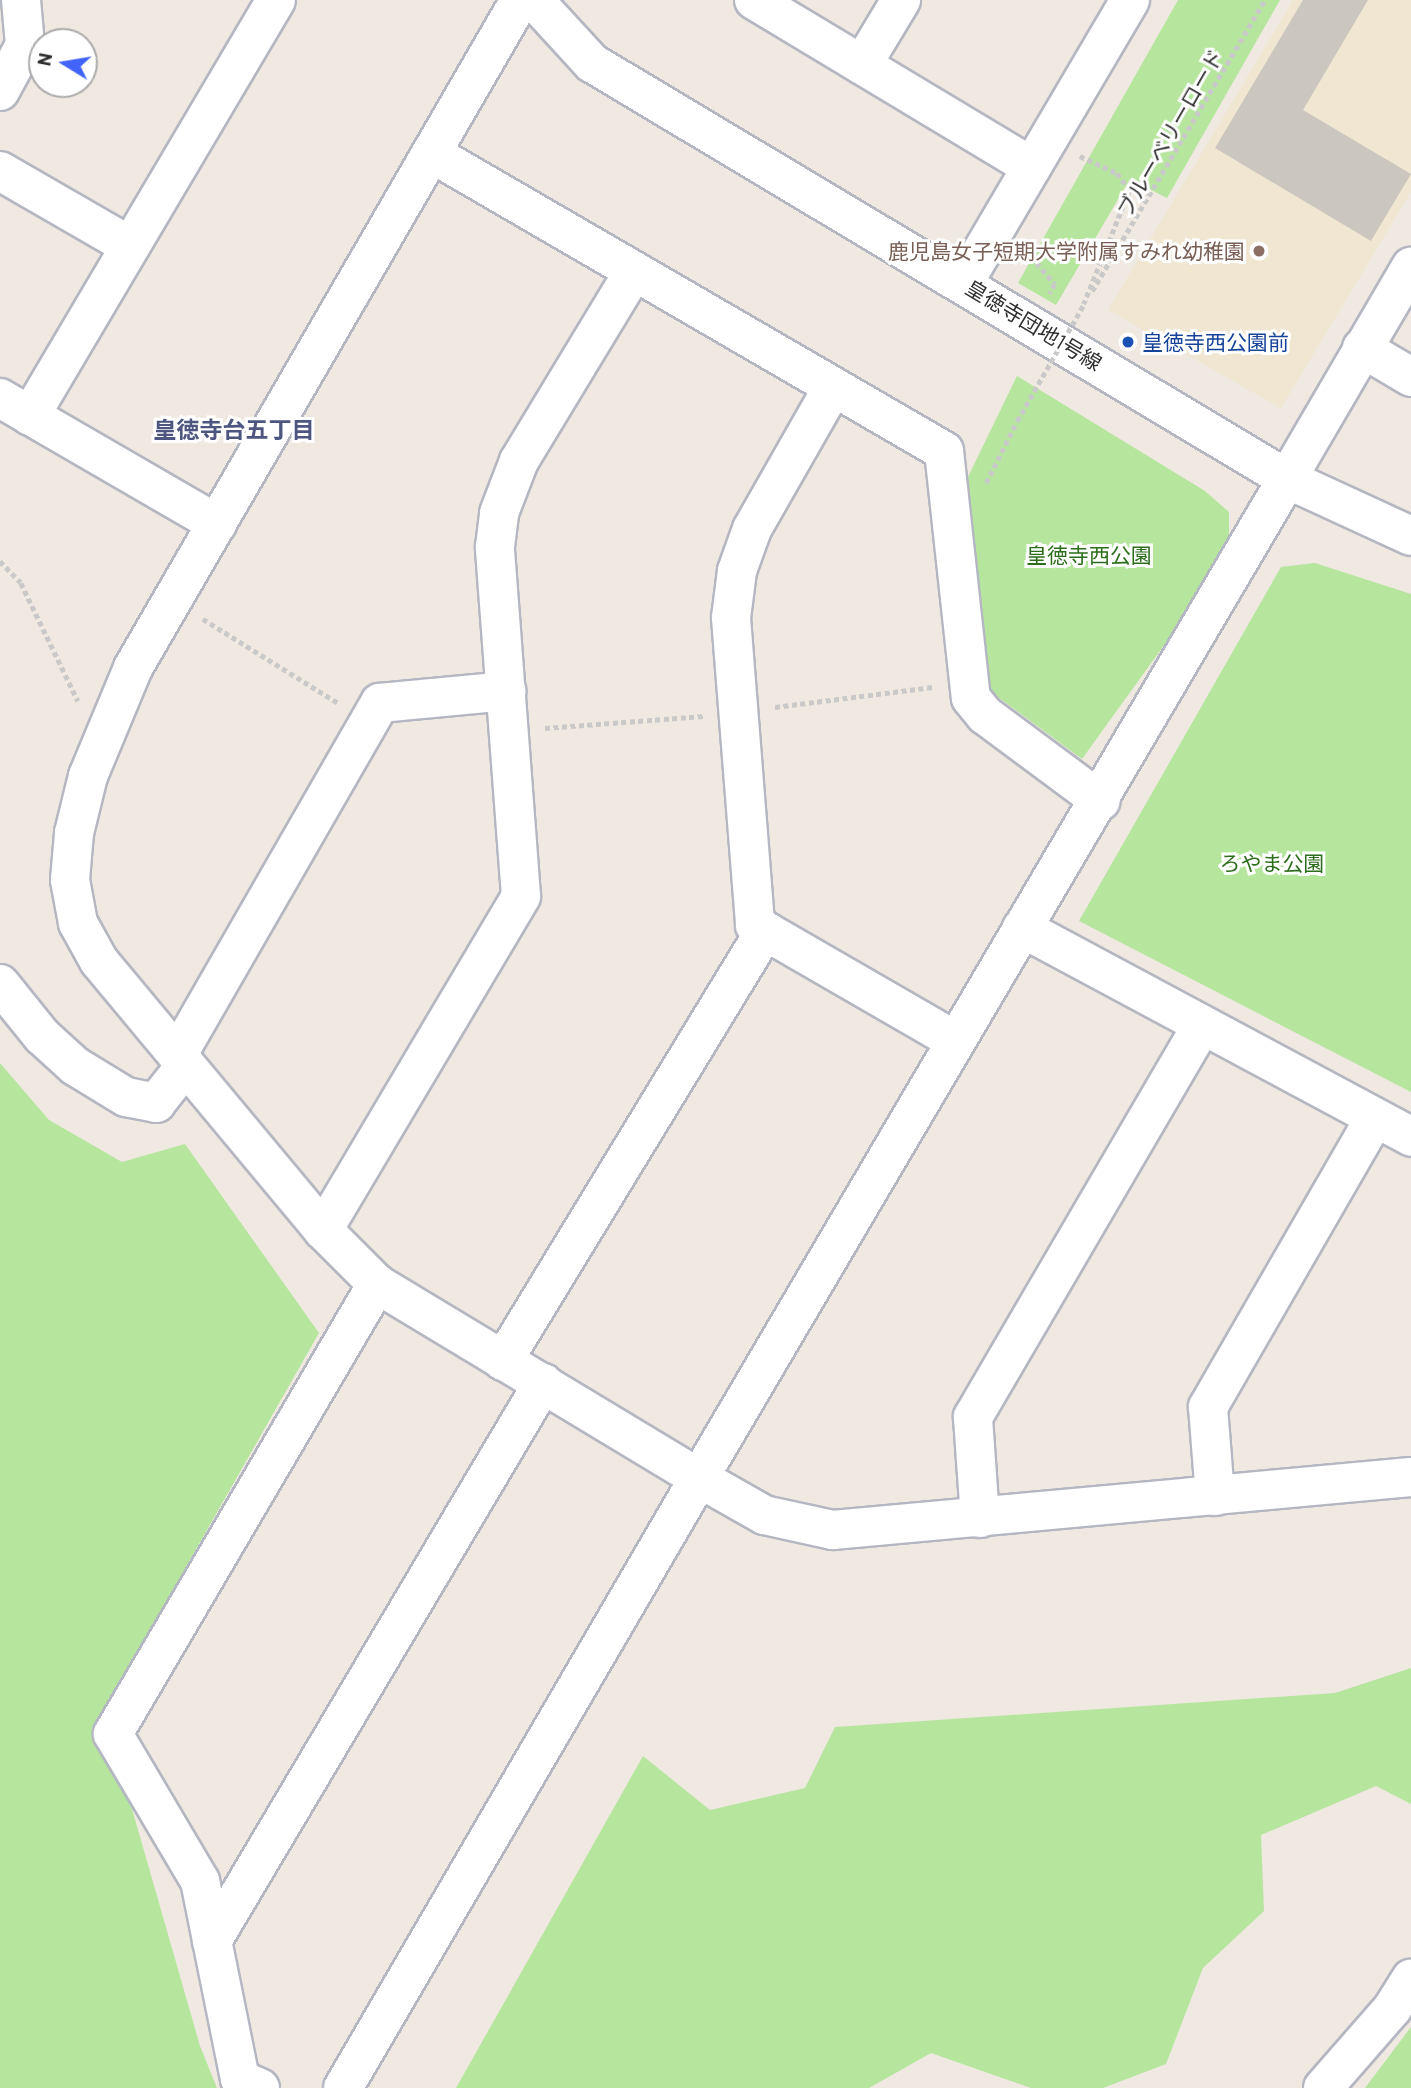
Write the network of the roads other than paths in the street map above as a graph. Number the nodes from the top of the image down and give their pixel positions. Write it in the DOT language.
graph roads {
  1 [pos="21,0"];
  2 [pos="276,0"];
  3 [pos="520,0"];
  4 [pos="534,0"];
  5 [pos="754,0"];
  6 [pos="901,0"];
  7 [pos="1130,0"];
  8 [pos="862,65"];
  9 [pos="0,91"];
  10 [pos="431,153"];
  11 [pos="1032,167"];
  12 [pos="0,171"];
  13 [pos="130,246"];
  14 [pos="1411,267"];
  15 [pos="634,271"];
  16 [pos="964,282"];
  17 [pos="1363,348"];
  18 [pos="1411,377"];
  19 [pos="833,387"];
  20 [pos="15,407"];
  21 [pos="1287,479"];
  22 [pos="217,524"];
  23 [pos="1411,536"];
  24 [pos="506,691"];
  25 [pos="1101,801"];
  26 [pos="1022,928"];
  27 [pos="765,931"];
  28 [pos="0,984"];
  29 [pos="1202,1026"];
  30 [pos="956,1041"];
  31 [pos="182,1059"];
  32 [pos="1375,1118"];
  33 [pos="1411,1138"];
  34 [pos="323,1230"];
  35 [pos="377,1284"];
  36 [pos="503,1361"];
  37 [pos="543,1383"];
  38 [pos="1411,1477"];
  39 [pos="698,1478"];
  40 [pos="1216,1496"];
  41 [pos="980,1518"];
  42 [pos="212,1941"];
  43 [pos="1411,1978"];
  44 [pos="260,2088"];
  45 [pos="343,2088"];
  46 [pos="1323,2088"];
  1 -- 9 [label="street"];
  2 -- 13 [label="street"];
  3 -- 10 [label="street"];
  4 -- 16 [label="street, 皇徳寺団地1号線"];
  5 -- 8 [label="street"];
  6 -- 8 [label="street"];
  7 -- 11 [label="street"];
  8 -- 11 [label="street"];
  10 -- 15 [label="street"];
  10 -- 22 [label="street"];
  11 -- 16 [label="street"];
  12 -- 13 [label="street"];
  13 -- 20 [label="street"];
  14 -- 17 [label="street"];
  15 -- 19 [label="street"];
  15 -- 24 [label="street"];
  16 -- 21 [label="street, 皇徳寺団地1号線"];
  17 -- 18 [label="street"];
  17 -- 21 [label="street"];
  19 -- 25 [label="street"];
  19 -- 27 [label="street"];
  20 -- 22 [label="street"];
  21 -- 23 [label="street, 皇徳寺団地1号線"];
  21 -- 25 [label="street"];
  22 -- 31 [label="street"];
  24 -- 31 [label="street"];
  24 -- 34 [label="street"];
  25 -- 26 [label="street"];
  26 -- 29 [label="street"];
  26 -- 30 [label="street"];
  27 -- 30 [label="street"];
  27 -- 36 [label="street"];
  28 -- 31 [label="street"];
  29 -- 32 [label="street"];
  29 -- 41 [label="street"];
  30 -- 39 [label="street"];
  31 -- 34 [label="street"];
  32 -- 33 [label="street"];
  32 -- 40 [label="street"];
  34 -- 35 [label="street"];
  35 -- 36 [label="street"];
  35 -- 42 [label="street"];
  36 -- 37 [label="street"];
  37 -- 39 [label="street"];
  37 -- 42 [label="street"];
  38 -- 40 [label="street"];
  39 -- 41 [label="street"];
  39 -- 45 [label="street"];
  40 -- 41 [label="street"];
  42 -- 44 [label="street"];
  43 -- 46 [label="street"];
}
